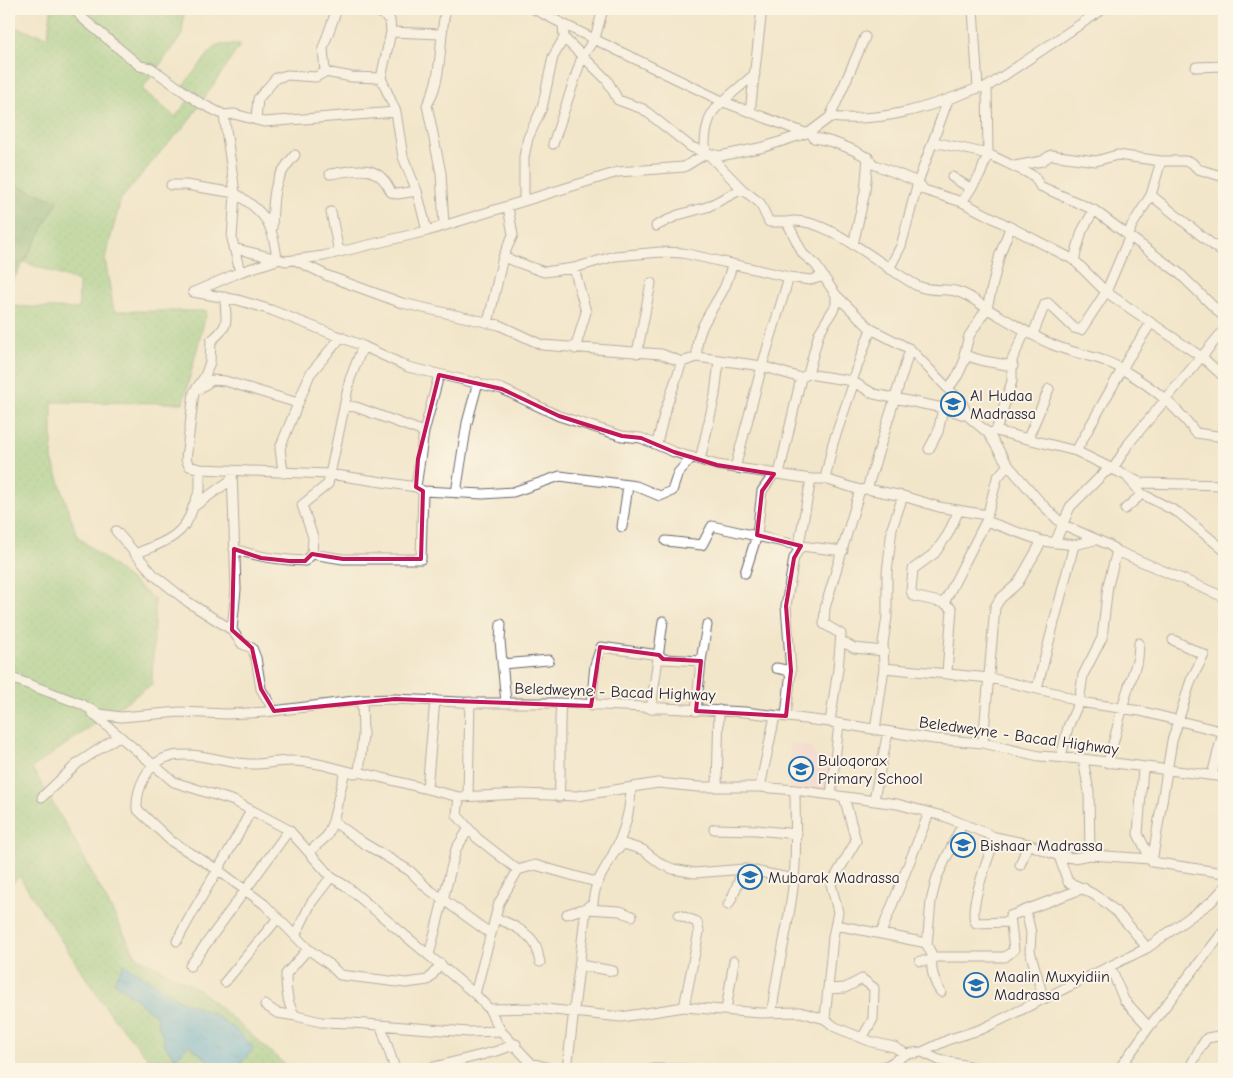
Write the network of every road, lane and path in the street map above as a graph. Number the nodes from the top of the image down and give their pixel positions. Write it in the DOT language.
graph roads {
  1 [pos="76,9"];
  2 [pos="337,9"];
  3 [pos="375,9"];
  4 [pos="446,9"];
  5 [pos="534,9"];
  6 [pos="603,9"];
  7 [pos="762,9"];
  8 [pos="973,9"];
  9 [pos="1104,9"];
  10 [pos="563,24"];
  11 [pos="391,32"];
  12 [pos="441,34"];
  13 [pos="866,37"];
  14 [pos="564,38"];
  15 [pos="595,38"];
  16 [pos="582,57"];
  17 [pos="1224,66"];
  18 [pos="1196,67"];
  19 [pos="325,72"];
  20 [pos="755,74"];
  21 [pos="381,78"];
  22 [pos="983,87"];
  23 [pos="948,100"];
  24 [pos="724,102"];
  25 [pos="396,112"];
  26 [pos="750,112"];
  27 [pos="224,115"];
  28 [pos="830,117"];
  29 [pos="256,119"];
  30 [pos="808,133"];
  31 [pos="934,142"];
  32 [pos="553,144"];
  33 [pos="706,153"];
  34 [pos="988,154"];
  35 [pos="295,155"];
  36 [pos="868,157"];
  37 [pos="1161,161"];
  38 [pos="1015,166"];
  39 [pos="330,174"];
  40 [pos="952,177"];
  41 [pos="1224,177"];
  42 [pos="918,182"];
  43 [pos="171,186"];
  44 [pos="970,188"];
  45 [pos="742,189"];
  46 [pos="417,191"];
  47 [pos="236,193"];
  48 [pos="1151,195"];
  49 [pos="524,201"];
  50 [pos="962,202"];
  51 [pos="508,207"];
  52 [pos="1094,210"];
  53 [pos="331,212"];
  54 [pos="787,222"];
  55 [pos="444,226"];
  56 [pos="656,226"];
  57 [pos="272,228"];
  58 [pos="1010,228"];
  59 [pos="427,231"];
  60 [pos="1129,238"];
  61 [pos="853,245"];
  62 [pos="233,248"];
  63 [pos="1223,251"];
  64 [pos="339,252"];
  65 [pos="503,257"];
  66 [pos="278,260"];
  67 [pos="294,260"];
  68 [pos="1074,260"];
  69 [pos="732,266"];
  70 [pos="574,268"];
  71 [pos="889,269"];
  72 [pos="240,272"];
  73 [pos="789,277"];
  74 [pos="822,277"];
  75 [pos="651,283"];
  76 [pos="1106,292"];
  77 [pos="836,296"];
  78 [pos="225,297"];
  79 [pos="987,308"];
  80 [pos="1224,317"];
  81 [pos="488,323"];
  82 [pos="1152,323"];
  83 [pos="871,329"];
  84 [pos="1224,330"];
  85 [pos="1029,333"];
  86 [pos="341,337"];
  87 [pos="363,346"];
  88 [pos="575,349"];
  89 [pos="910,349"];
  90 [pos="637,353"];
  91 [pos="968,355"];
  92 [pos="697,357"];
  93 [pos="1203,358"];
  94 [pos="719,361"];
  95 [pos="682,362"];
  96 [pos="762,366"];
  97 [pos="1014,366"];
  98 [pos="1124,369"];
  99 [pos="439,375"];
  100 [pos="805,376"];
  101 [pos="1224,377"];
  102 [pos="478,382"];
  103 [pos="853,382"];
  104 [pos="948,389"];
  105 [pos="1049,389"];
  106 [pos="194,392"];
  107 [pos="893,399"];
  108 [pos="1168,399"];
  109 [pos="298,403"];
  110 [pos="345,406"];
  111 [pos="943,408"];
  112 [pos="968,416"];
  113 [pos="424,432"];
  114 [pos="992,432"];
  115 [pos="1224,437"];
  116 [pos="1028,438"];
  117 [pos="657,443"];
  118 [pos="929,449"];
  119 [pos="1076,451"];
  120 [pos="696,458"];
  121 [pos="1008,465"];
  122 [pos="736,468"];
  123 [pos="200,469"];
  124 [pos="1113,469"];
  125 [pos="232,470"];
  126 [pos="283,472"];
  127 [pos="329,474"];
  128 [pos="777,474"];
  129 [pos="1128,478"];
  130 [pos="811,479"];
  131 [pos="825,479"];
  132 [pos="231,480"];
  133 [pos="1224,485"];
  134 [pos="628,486"];
  135 [pos="420,489"];
  136 [pos="863,490"];
  137 [pos="456,494"];
  138 [pos="1142,494"];
  139 [pos="903,496"];
  140 [pos="193,507"];
  141 [pos="959,510"];
  142 [pos="1125,510"];
  143 [pos="986,518"];
  144 [pos="1062,524"];
  145 [pos="622,527"];
  146 [pos="116,531"];
  147 [pos="757,535"];
  148 [pos="1095,540"];
  149 [pos="666,541"];
  150 [pos="1042,541"];
  151 [pos="1056,543"];
  152 [pos="800,545"];
  153 [pos="1074,545"];
  154 [pos="234,549"];
  155 [pos="1224,550"];
  156 [pos="843,551"];
  157 [pos="1117,551"];
  158 [pos="135,554"];
  159 [pos="312,554"];
  160 [pos="745,573"];
  161 [pos="1224,597"];
  162 [pos="944,603"];
  163 [pos="663,621"];
  164 [pos="501,624"];
  165 [pos="707,625"];
  166 [pos="232,630"];
  167 [pos="1173,640"];
  168 [pos="841,641"];
  169 [pos="1139,643"];
  170 [pos="884,651"];
  171 [pos="659,655"];
  172 [pos="549,660"];
  173 [pos="701,661"];
  174 [pos="502,664"];
  175 [pos="776,668"];
  176 [pos="884,668"];
  177 [pos="792,671"];
  178 [pos="947,672"];
  179 [pos="9,677"];
  180 [pos="990,678"];
  181 [pos="1037,688"];
  182 [pos="362,700"];
  183 [pos="435,700"];
  184 [pos="470,702"];
  185 [pos="506,702"];
  186 [pos="1079,702"];
  187 [pos="561,703"];
  188 [pos="81,704"];
  189 [pos="591,706"];
  190 [pos="651,709"];
  191 [pos="1122,709"];
  192 [pos="719,710"];
  193 [pos="274,711"];
  194 [pos="696,711"];
  195 [pos="775,716"];
  196 [pos="786,716"];
  197 [pos="1178,721"];
  198 [pos="834,723"];
  199 [pos="875,730"];
  200 [pos="1224,731"];
  201 [pos="888,732"];
  202 [pos="119,736"];
  203 [pos="983,743"];
  204 [pos="1060,757"];
  205 [pos="1083,759"];
  206 [pos="1108,763"];
  207 [pos="153,765"];
  208 [pos="1143,768"];
  209 [pos="1166,770"];
  210 [pos="345,771"];
  211 [pos="359,772"];
  212 [pos="1212,775"];
  213 [pos="1224,777"];
  214 [pos="717,786"];
  215 [pos="760,787"];
  216 [pos="427,789"];
  217 [pos="632,789"];
  218 [pos="795,790"];
  219 [pos="831,795"];
  220 [pos="463,796"];
  221 [pos="42,797"];
  222 [pos="559,797"];
  223 [pos="844,798"];
  224 [pos="874,799"];
  225 [pos="251,810"];
  226 [pos="930,813"];
  227 [pos="334,821"];
  228 [pos="962,825"];
  229 [pos="714,829"];
  230 [pos="289,830"];
  231 [pos="468,830"];
  232 [pos="797,834"];
  233 [pos="995,838"];
  234 [pos="1028,844"];
  235 [pos="615,851"];
  236 [pos="309,852"];
  237 [pos="1090,855"];
  238 [pos="1059,856"];
  239 [pos="1151,861"];
  240 [pos="1020,865"];
  241 [pos="745,868"];
  242 [pos="218,870"];
  243 [pos="518,870"];
  244 [pos="1224,873"];
  245 [pos="331,877"];
  246 [pos="794,879"];
  247 [pos="596,882"];
  248 [pos="1084,888"];
  249 [pos="1224,888"];
  250 [pos="245,891"];
  251 [pos="444,898"];
  252 [pos="728,905"];
  253 [pos="586,909"];
  254 [pos="1026,911"];
  255 [pos="567,914"];
  256 [pos="679,915"];
  257 [pos="632,916"];
  258 [pos="278,918"];
  259 [pos="495,918"];
  260 [pos="1009,922"];
  261 [pos="836,925"];
  262 [pos="1224,931"];
  263 [pos="881,933"];
  264 [pos="296,934"];
  265 [pos="491,934"];
  266 [pos="177,941"];
  267 [pos="927,943"];
  268 [pos="1147,948"];
  269 [pos="308,949"];
  270 [pos="429,955"];
  271 [pos="932,959"];
  272 [pos="920,960"];
  273 [pos="734,961"];
  274 [pos="540,962"];
  275 [pos="441,964"];
  276 [pos="580,965"];
  277 [pos="190,966"];
  278 [pos="1110,966"];
  279 [pos="613,972"];
  280 [pos="225,982"];
  281 [pos="828,989"];
  282 [pos="941,992"];
  283 [pos="475,994"];
  284 [pos="1043,997"];
  285 [pos="265,1005"];
  286 [pos="684,1007"];
  287 [pos="489,1008"];
  288 [pos="726,1010"];
  289 [pos="772,1011"];
  290 [pos="574,1014"];
  291 [pos="296,1016"];
  292 [pos="825,1019"];
  293 [pos="381,1026"];
  294 [pos="1149,1027"];
  295 [pos="501,1031"];
  296 [pos="1224,1034"];
  297 [pos="862,1038"];
  298 [pos="516,1044"];
  299 [pos="922,1052"];
  300 [pos="906,1054"];
  301 [pos="1123,1068"];
  302 [pos="394,1069"];
  303 [pos="426,1069"];
  304 [pos="553,1069"];
  305 [pos="567,1069"];
  306 [pos="652,1069"];
  307 [pos="688,1069"];
  308 [pos="875,1069"];
  309 [pos="983,1069"];
  310 [pos="1190,1069"];
  1 -- 27 [label="street"];
  2 -- 19 [label="street"];
  3 -- 11 [label="street"];
  4 -- 12 [label="street"];
  5 -- 10 [label="street"];
  6 -- 15 [label="street"];
  7 -- 20 [label="street"];
  8 -- 22 [label="street"];
  9 -- 22 [label="street"];
  10 -- 14 [label="street"];
  10 -- 15 [label="street"];
  11 -- 12 [label="street"];
  11 -- 21 [label="street"];
  12 -- 55 [label="street"];
  13 -- 28 [label="street"];
  14 -- 16 [label="street"];
  14 -- 49 [label="street"];
  15 -- 16 [label="street"];
  15 -- 24 [label="street"];
  16 -- 32 [label="street"];
  16 -- 33 [label="street"];
  17 -- 18 [label="street"];
  19 -- 21 [label="street"];
  19 -- 29 [label="street"];
  20 -- 24 [label="street"];
  20 -- 26 [label="street"];
  21 -- 25 [label="street"];
  22 -- 23 [label="street"];
  22 -- 34 [label="street"];
  23 -- 28 [label="street"];
  23 -- 31 [label="street"];
  24 -- 26 [label="street"];
  24 -- 33 [label="street"];
  25 -- 29 [label="street"];
  25 -- 46 [label="street"];
  26 -- 30 [label="street"];
  27 -- 29 [label="street"];
  27 -- 47 [label="street"];
  28 -- 30 [label="street"];
  30 -- 33 [label="street"];
  30 -- 36 [label="street"];
  31 -- 34 [label="street"];
  31 -- 42 [label="street"];
  33 -- 45 [label="street"];
  33 -- 49 [label="street"];
  34 -- 38 [label="street"];
  34 -- 44 [label="street"];
  35 -- 57 [label="street"];
  36 -- 42 [label="street"];
  36 -- 61 [label="street"];
  37 -- 38 [label="street"];
  37 -- 41 [label="street"];
  37 -- 48 [label="street"];
  38 -- 52 [label="street"];
  39 -- 46 [label="street"];
  40 -- 44 [label="street"];
  42 -- 50 [label="street"];
  42 -- 71 [label="street"];
  43 -- 47 [label="street"];
  44 -- 50 [label="street"];
  45 -- 54 [label="street"];
  45 -- 56 [label="street"];
  46 -- 59 [label="street"];
  47 -- 57 [label="street"];
  47 -- 62 [label="street"];
  48 -- 60 [label="street"];
  48 -- 63 [label="street"];
  49 -- 51 [label="street"];
  50 -- 58 [label="street"];
  51 -- 55 [label="street"];
  51 -- 65 [label="street"];
  52 -- 60 [label="street"];
  52 -- 68 [label="street"];
  53 -- 64 [label="street"];
  54 -- 61 [label="street"];
  54 -- 74 [label="street"];
  55 -- 59 [label="street"];
  57 -- 66 [label="street"];
  58 -- 68 [label="street"];
  58 -- 79 [label="street"];
  59 -- 64 [label="street"];
  60 -- 76 [label="street"];
  60 -- 80 [label="street"];
  61 -- 71 [label="street"];
  62 -- 66 [label="street"];
  62 -- 72 [label="street"];
  64 -- 67 [label="street"];
  65 -- 70 [label="street"];
  65 -- 81 [label="street"];
  66 -- 67 [label="street"];
  66 -- 72 [label="street"];
  67 -- 81 [label="street"];
  68 -- 76 [label="street"];
  69 -- 70 [label="street"];
  69 -- 73 [label="street"];
  69 -- 92 [label="street"];
  70 -- 88 [label="street"];
  71 -- 79 [label="street"];
  72 -- 78 [label="street"];
  73 -- 74 [label="street"];
  73 -- 96 [label="street"];
  74 -- 77 [label="street"];
  75 -- 90 [label="street"];
  76 -- 82 [label="street"];
  76 -- 85 [label="street"];
  77 -- 83 [label="street"];
  77 -- 100 [label="street"];
  78 -- 86 [label="street"];
  78 -- 106 [label="street"];
  79 -- 85 [label="street"];
  79 -- 91 [label="street"];
  81 -- 88 [label="street"];
  82 -- 93 [label="street"];
  82 -- 98 [label="street"];
  83 -- 89 [label="street"];
  83 -- 103 [label="street"];
  84 -- 93 [label="street"];
  85 -- 97 [label="street"];
  85 -- 98 [label="street"];
  86 -- 87 [label="street"];
  86 -- 109 [label="street"];
  87 -- 99 [label="street"];
  87 -- 110 [label="street"];
  88 -- 90 [label="street"];
  89 -- 104 [label="street"];
  89 -- 107 [label="street"];
  90 -- 95 [label="street"];
  91 -- 97 [label="street"];
  91 -- 104 [label="street"];
  92 -- 94 [label="street"];
  92 -- 95 [label="street"];
  93 -- 101 [label="street"];
  93 -- 108 [label="street"];
  94 -- 96 [label="street"];
  94 -- 120 [label="street"];
  95 -- 117 [label="street"];
  96 -- 100 [label="street"];
  96 -- 122 [label="street"];
  97 -- 114 [label="street"];
  98 -- 108 [label="street"];
  98 -- 119 [label="street"];
  99 -- 102 [label="street"];
  99 -- 113 [label="street"];
  100 -- 103 [label="street"];
  100 -- 128 [label="street"];
  102 -- 117 [label="street"];
  102 -- 137 [label="street"];
  103 -- 107 [label="street"];
  103 -- 131 [label="street"];
  104 -- 112 [label="street"];
  105 -- 116 [label="street"];
  106 -- 109 [label="street"];
  106 -- 123 [label="street"];
  107 -- 111 [label="street"];
  107 -- 136 [label="street"];
  108 -- 115 [label="street"];
  108 -- 124 [label="street"];
  109 -- 126 [label="street"];
  110 -- 113 [label="street"];
  110 -- 127 [label="street"];
  111 -- 112 [label="street"];
  111 -- 118 [label="street"];
  112 -- 114 [label="street"];
  113 -- 135 [label="street"];
  114 -- 116 [label="street"];
  114 -- 121 [label="street"];
  116 -- 119 [label="street"];
  117 -- 120 [label="street"];
  119 -- 124 [label="street"];
  120 -- 122 [label="street"];
  120 -- 134 [label="street"];
  121 -- 143 [label="street"];
  121 -- 144 [label="street"];
  122 -- 128 [label="street"];
  123 -- 125 [label="street"];
  123 -- 140 [label="street"];
  124 -- 129 [label="street"];
  124 -- 144 [label="street"];
  125 -- 126 [label="street"];
  125 -- 132 [label="street"];
  126 -- 127 [label="street"];
  127 -- 135 [label="street"];
  127 -- 159 [label="street"];
  128 -- 130 [label="street"];
  128 -- 147 [label="street"];
  129 -- 133 [label="street"];
  129 -- 138 [label="street"];
  130 -- 131 [label="street"];
  130 -- 152 [label="street"];
  131 -- 136 [label="street"];
  132 -- 140 [label="street"];
  132 -- 154 [label="street"];
  134 -- 137 [label="street"];
  134 -- 145 [label="street"];
  135 -- 137 [label="street"];
  135 -- 159 [label="street"];
  136 -- 139 [label="street"];
  136 -- 156 [label="street"];
  138 -- 142 [label="street"];
  138 -- 155 [label="street"];
  139 -- 141 [label="street"];
  139 -- 170 [label="street"];
  140 -- 158 [label="street"];
  141 -- 143 [label="street"];
  141 -- 162 [label="street"];
  143 -- 150 [label="street"];
  143 -- 162 [label="street"];
  144 -- 148 [label="street"];
  144 -- 151 [label="street"];
  146 -- 158 [label="street"];
  147 -- 149 [label="street"];
  147 -- 152 [label="street"];
  147 -- 160 [label="street"];
  148 -- 153 [label="street"];
  148 -- 157 [label="street"];
  150 -- 151 [label="street"];
  150 -- 180 [label="street"];
  151 -- 153 [label="street"];
  152 -- 156 [label="street"];
  152 -- 177 [label="street"];
  153 -- 181 [label="street"];
  154 -- 159 [label="street"];
  154 -- 166 [label="street"];
  156 -- 168 [label="street"];
  157 -- 161 [label="street"];
  157 -- 186 [label="street"];
  158 -- 166 [label="street"];
  162 -- 178 [label="street"];
  163 -- 171 [label="street"];
  164 -- 174 [label="street"];
  165 -- 173 [label="street"];
  166 -- 193 [label="street"];
  167 -- 197 [label="street"];
  168 -- 170 [label="street"];
  168 -- 198 [label="street"];
  169 -- 191 [label="street"];
  170 -- 176 [label="street"];
  171 -- 173 [label="street"];
  171 -- 189 [label="street"];
  171 -- 190 [label="street"];
  172 -- 174 [label="street"];
  173 -- 194 [label="street"];
  174 -- 185 [label="street"];
  175 -- 177 [label="street"];
  176 -- 178 [label="street"];
  176 -- 199 [label="street"];
  177 -- 196 [label="street"];
  178 -- 180 [label="street"];
  179 -- 188 [label="street, Beledweyne - Bacad Highway"];
  180 -- 181 [label="street"];
  180 -- 203 [label="street"];
  181 -- 186 [label="street"];
  182 -- 183 [label="street, Beledweyne - Bacad Highway"];
  182 -- 193 [label="street, Beledweyne - Bacad Highway"];
  182 -- 211 [label="street"];
  183 -- 184 [label="street, Beledweyne - Bacad Highway"];
  183 -- 216 [label="street"];
  184 -- 185 [label="street, Beledweyne - Bacad Highway"];
  184 -- 220 [label="street"];
  185 -- 187 [label="street, Beledweyne - Bacad Highway"];
  186 -- 191 [label="street"];
  186 -- 204 [label="street"];
  187 -- 189 [label="street, Beledweyne - Bacad Highway"];
  187 -- 222 [label="street"];
  188 -- 193 [label="street, Beledweyne - Bacad Highway"];
  188 -- 202 [label="street"];
  189 -- 190 [label="street, Beledweyne - Bacad Highway"];
  190 -- 194 [label="street, Beledweyne - Bacad Highway"];
  191 -- 197 [label="street"];
  191 -- 206 [label="street"];
  192 -- 194 [label="street, Beledweyne - Bacad Highway"];
  192 -- 195 [label="street, Beledweyne - Bacad Highway"];
  192 -- 214 [label="street"];
  195 -- 196 [label="street, Beledweyne - Bacad Highway"];
  195 -- 215 [label="street"];
  196 -- 198 [label="street, Beledweyne - Bacad Highway"];
  197 -- 200 [label="street"];
  197 -- 209 [label="street"];
  198 -- 199 [label="street, Beledweyne - Bacad Highway"];
  198 -- 219 [label="street"];
  199 -- 201 [label="street, Beledweyne - Bacad Highway"];
  200 -- 212 [label="street"];
  201 -- 203 [label="street, Beledweyne - Bacad Highway"];
  201 -- 224 [label="street"];
  202 -- 207 [label="street"];
  202 -- 221 [label="street"];
  203 -- 204 [label="street, Beledweyne - Bacad Highway"];
  204 -- 205 [label="street, Beledweyne - Bacad Highway"];
  205 -- 206 [label="street, Beledweyne - Bacad Highway"];
  205 -- 237 [label="street"];
  206 -- 208 [label="street, Beledweyne - Bacad Highway"];
  207 -- 210 [label="street"];
  207 -- 225 [label="street"];
  207 -- 242 [label="street"];
  208 -- 209 [label="street, Beledweyne - Bacad Highway"];
  208 -- 239 [label="street"];
  209 -- 212 [label="street, Beledweyne - Bacad Highway"];
  209 -- 239 [label="street"];
  210 -- 211 [label="street"];
  210 -- 227 [label="street"];
  211 -- 216 [label="street"];
  212 -- 213 [label="street, Beledweyne - Bacad Highway"];
  214 -- 215 [label="street"];
  214 -- 217 [label="street"];
  215 -- 218 [label="street"];
  216 -- 220 [label="street"];
  217 -- 222 [label="street"];
  217 -- 235 [label="street"];
  218 -- 219 [label="street"];
  218 -- 232 [label="street"];
  219 -- 223 [label="street"];
  220 -- 222 [label="street"];
  220 -- 231 [label="street"];
  223 -- 224 [label="street"];
  223 -- 261 [label="street"];
  224 -- 226 [label="street"];
  225 -- 230 [label="street"];
  225 -- 242 [label="street"];
  226 -- 228 [label="street"];
  226 -- 263 [label="street"];
  227 -- 236 [label="street"];
  227 -- 251 [label="street"];
  228 -- 233 [label="street"];
  228 -- 267 [label="street"];
  229 -- 232 [label="street"];
  230 -- 236 [label="street"];
  230 -- 250 [label="street"];
  231 -- 243 [label="street"];
  231 -- 251 [label="street"];
  232 -- 246 [label="street"];
  233 -- 234 [label="street"];
  233 -- 260 [label="street"];
  234 -- 238 [label="street"];
  234 -- 240 [label="street"];
  235 -- 241 [label="street"];
  235 -- 247 [label="street"];
  236 -- 245 [label="street"];
  237 -- 238 [label="street"];
  237 -- 239 [label="street"];
  238 -- 248 [label="street"];
  239 -- 244 [label="street"];
  241 -- 246 [label="street"];
  241 -- 252 [label="street"];
  242 -- 250 [label="street"];
  242 -- 266 [label="street"];
  243 -- 247 [label="street"];
  243 -- 259 [label="street"];
  245 -- 264 [label="street"];
  245 -- 270 [label="street"];
  246 -- 289 [label="street"];
  247 -- 253 [label="street"];
  248 -- 254 [label="street"];
  248 -- 268 [label="street"];
  249 -- 268 [label="street"];
  250 -- 258 [label="street"];
  250 -- 277 [label="street"];
  251 -- 265 [label="street"];
  251 -- 270 [label="street"];
  253 -- 255 [label="street"];
  253 -- 257 [label="street"];
  253 -- 276 [label="street"];
  254 -- 260 [label="street"];
  254 -- 284 [label="street"];
  256 -- 286 [label="street"];
  258 -- 264 [label="street"];
  258 -- 280 [label="street"];
  259 -- 265 [label="street"];
  259 -- 274 [label="street"];
  260 -- 271 [label="street"];
  261 -- 263 [label="street"];
  261 -- 281 [label="street"];
  262 -- 294 [label="street"];
  263 -- 267 [label="street"];
  264 -- 269 [label="street"];
  265 -- 283 [label="street"];
  267 -- 271 [label="street"];
  268 -- 278 [label="street"];
  269 -- 275 [label="street"];
  269 -- 291 [label="street"];
  270 -- 275 [label="street"];
  271 -- 272 [label="street"];
  271 -- 282 [label="street"];
  273 -- 288 [label="street"];
  275 -- 283 [label="street"];
  276 -- 279 [label="street"];
  276 -- 290 [label="street"];
  278 -- 284 [label="street"];
  278 -- 294 [label="street"];
  281 -- 292 [label="street"];
  281 -- 297 [label="street"];
  283 -- 287 [label="street"];
  284 -- 299 [label="street"];
  285 -- 291 [label="street"];
  286 -- 288 [label="street"];
  286 -- 290 [label="street"];
  287 -- 290 [label="street"];
  287 -- 295 [label="street"];
  288 -- 289 [label="street"];
  289 -- 292 [label="street"];
  290 -- 305 [label="street"];
  291 -- 293 [label="street"];
  292 -- 297 [label="street"];
  293 -- 295 [label="street"];
  293 -- 302 [label="street"];
  294 -- 301 [label="street"];
  295 -- 298 [label="street"];
  296 -- 310 [label="street"];
  297 -- 300 [label="street"];
  298 -- 303 [label="street"];
  298 -- 304 [label="street"];
  299 -- 300 [label="street"];
  299 -- 309 [label="street"];
  300 -- 308 [label="street"];
  306 -- 307 [label="street"];
}
